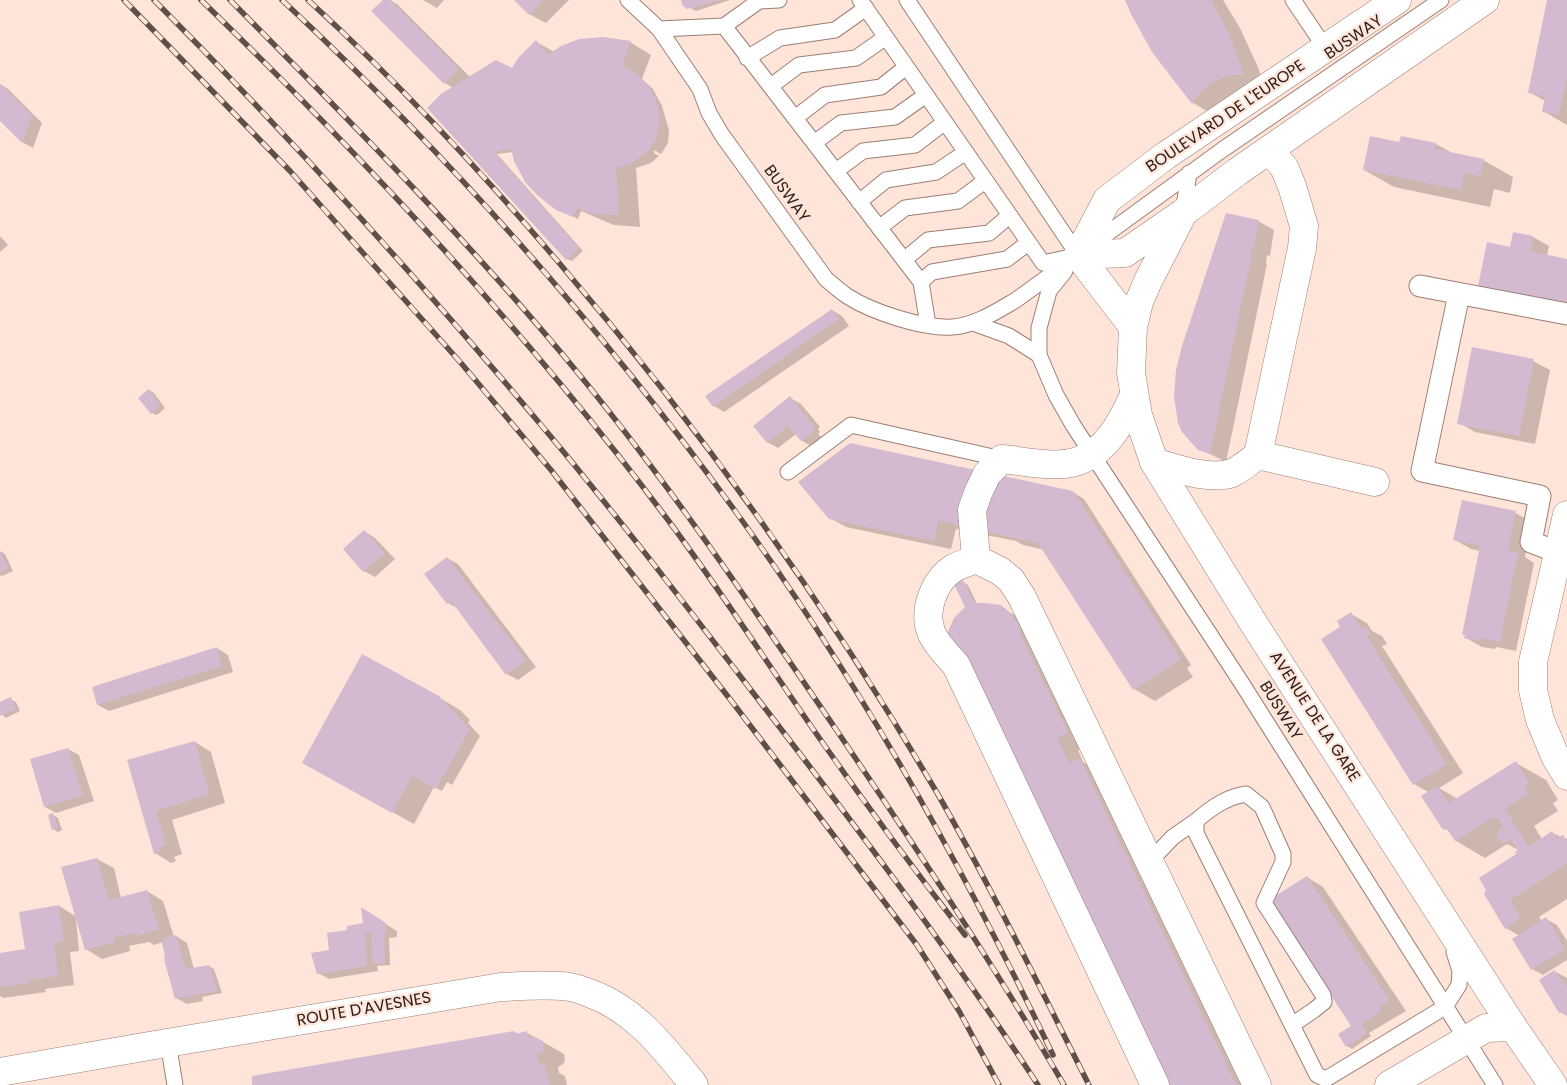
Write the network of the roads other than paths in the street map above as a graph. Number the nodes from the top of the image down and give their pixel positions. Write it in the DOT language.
graph roads {
  1 [pos="628,0"];
  2 [pos="779,0"];
  3 [pos="907,0"];
  4 [pos="1293,0"];
  5 [pos="1397,0"];
  6 [pos="1441,0"];
  7 [pos="1485,0"];
  8 [pos="863,4"];
  9 [pos="724,26"];
  10 [pos="659,30"];
  11 [pos="886,37"];
  12 [pos="1326,49"];
  13 [pos="747,58"];
  14 [pos="906,67"];
  15 [pos="770,86"];
  16 [pos="926,95"];
  17 [pos="795,118"];
  18 [pos="944,122"];
  19 [pos="814,143"];
  20 [pos="1269,150"];
  21 [pos="966,152"];
  22 [pos="836,171"];
  23 [pos="1189,173"];
  24 [pos="985,181"];
  25 [pos="859,202"];
  26 [pos="1009,216"];
  27 [pos="1180,220"];
  28 [pos="879,228"];
  29 [pos="1028,243"];
  30 [pos="1078,255"];
  31 [pos="904,260"];
  32 [pos="921,282"];
  33 [pos="1420,286"];
  34 [pos="1459,294"];
  35 [pos="1567,314"];
  36 [pos="972,323"];
  37 [pos="928,325"];
  38 [pos="1132,327"];
  39 [pos="1039,355"];
  40 [pos="1134,395"];
  41 [pos="1092,454"];
  42 [pos="1258,455"];
  43 [pos="1002,459"];
  44 [pos="1154,462"];
  45 [pos="788,472"];
  46 [pos="1375,482"];
  47 [pos="1567,515"];
  48 [pos="1557,552"];
  49 [pos="976,559"];
  50 [pos="1567,776"];
  51 [pos="1196,821"];
  52 [pos="1150,862"];
  53 [pos="1443,917"];
  54 [pos="1445,1007"];
  55 [pos="1292,1025"];
  56 [pos="1513,1027"];
  57 [pos="1465,1039"];
  58 [pos="168,1042"];
  59 [pos="0,1072"];
  60 [pos="1327,1082"];
  61 [pos="175,1085"];
  62 [pos="694,1085"];
  63 [pos="1155,1085"];
  64 [pos="1257,1085"];
  65 [pos="1389,1085"];
  66 [pos="1495,1085"];
  67 [pos="1553,1085"];
  1 -- 10 [label="lane, BUSWAY"];
  2 -- 9 [label="lane"];
  3 -- 30 [label="lane"];
  4 -- 12 [label="lane"];
  5 -- 12 [label="main road, BOULEVARD DE L'EUROPE"];
  6 -- 23 [label="lane, BUSWAY"];
  7 -- 20 [label="main road"];
  8 -- 11 [label="lane"];
  8 -- 13 [label="lane"];
  9 -- 10 [label="lane"];
  9 -- 13 [label="lane"];
  10 -- 37 [label="lane, BUSWAY"];
  11 -- 14 [label="lane"];
  11 -- 15 [label="lane"];
  12 -- 30 [label="main road, BOULEVARD DE L'EUROPE"];
  13 -- 15 [label="lane"];
  14 -- 16 [label="lane"];
  14 -- 17 [label="lane"];
  15 -- 17 [label="lane"];
  16 -- 18 [label="lane"];
  16 -- 19 [label="lane"];
  17 -- 19 [label="lane"];
  18 -- 21 [label="lane"];
  18 -- 22 [label="lane"];
  19 -- 22 [label="lane"];
  20 -- 27 [label="main road"];
  20 -- 42 [label="main road"];
  21 -- 24 [label="lane"];
  21 -- 25 [label="lane"];
  22 -- 25 [label="lane"];
  23 -- 27 [label="lane"];
  23 -- 30 [label="lane, BUSWAY"];
  24 -- 26 [label="lane"];
  24 -- 28 [label="lane"];
  25 -- 28 [label="lane"];
  26 -- 29 [label="lane"];
  26 -- 31 [label="lane"];
  27 -- 30 [label="main road"];
  27 -- 38 [label="main road, AVENUE DE LA GARE"];
  28 -- 31 [label="lane"];
  29 -- 30 [label="lane"];
  29 -- 32 [label="lane"];
  30 -- 36 [label="lane, BUSWAY"];
  30 -- 38 [label="main road"];
  30 -- 39 [label="lane, BUSWAY"];
  31 -- 32 [label="lane"];
  32 -- 37 [label="lane"];
  33 -- 34 [label="street"];
  34 -- 35 [label="street"];
  34 -- 48 [label="street"];
  36 -- 37 [label="lane, BUSWAY"];
  36 -- 39 [label="lane, BUSWAY"];
  38 -- 40 [label="main road, AVENUE DE LA GARE"];
  39 -- 41 [label="lane, BUSWAY"];
  40 -- 41 [label="main road"];
  40 -- 44 [label="main road, AVENUE DE LA GARE"];
  41 -- 43 [label="main road"];
  41 -- 54 [label="lane, BUSWAY"];
  42 -- 44 [label="main road"];
  42 -- 46 [label="main road"];
  43 -- 45 [label="lane"];
  43 -- 49 [label="main road"];
  44 -- 53 [label="main road, AVENUE DE LA GARE"];
  47 -- 48 [label="main road"];
  48 -- 50 [label="main road"];
  49 -- 52 [label="main road"];
  49 -- 63 [label="main road"];
  51 -- 52 [label="lane"];
  51 -- 55 [label="lane"];
  51 -- 55 [label="lane"];
  52 -- 64 [label="main road"];
  53 -- 54 [label="lane"];
  53 -- 56 [label="main road, AVENUE DE LA GARE"];
  54 -- 57 [label="lane, BUSWAY"];
  54 -- 60 [label="lane"];
  55 -- 60 [label="lane"];
  56 -- 57 [label="main road"];
  56 -- 67 [label="main road, AVENUE DE LA GARE"];
  57 -- 65 [label="main road"];
  57 -- 66 [label="lane, BUSWAY"];
  58 -- 59 [label="main road, ROUTE D'AVESNES"];
  58 -- 61 [label="lane"];
  58 -- 62 [label="main road, ROUTE D'AVESNES"];
}
